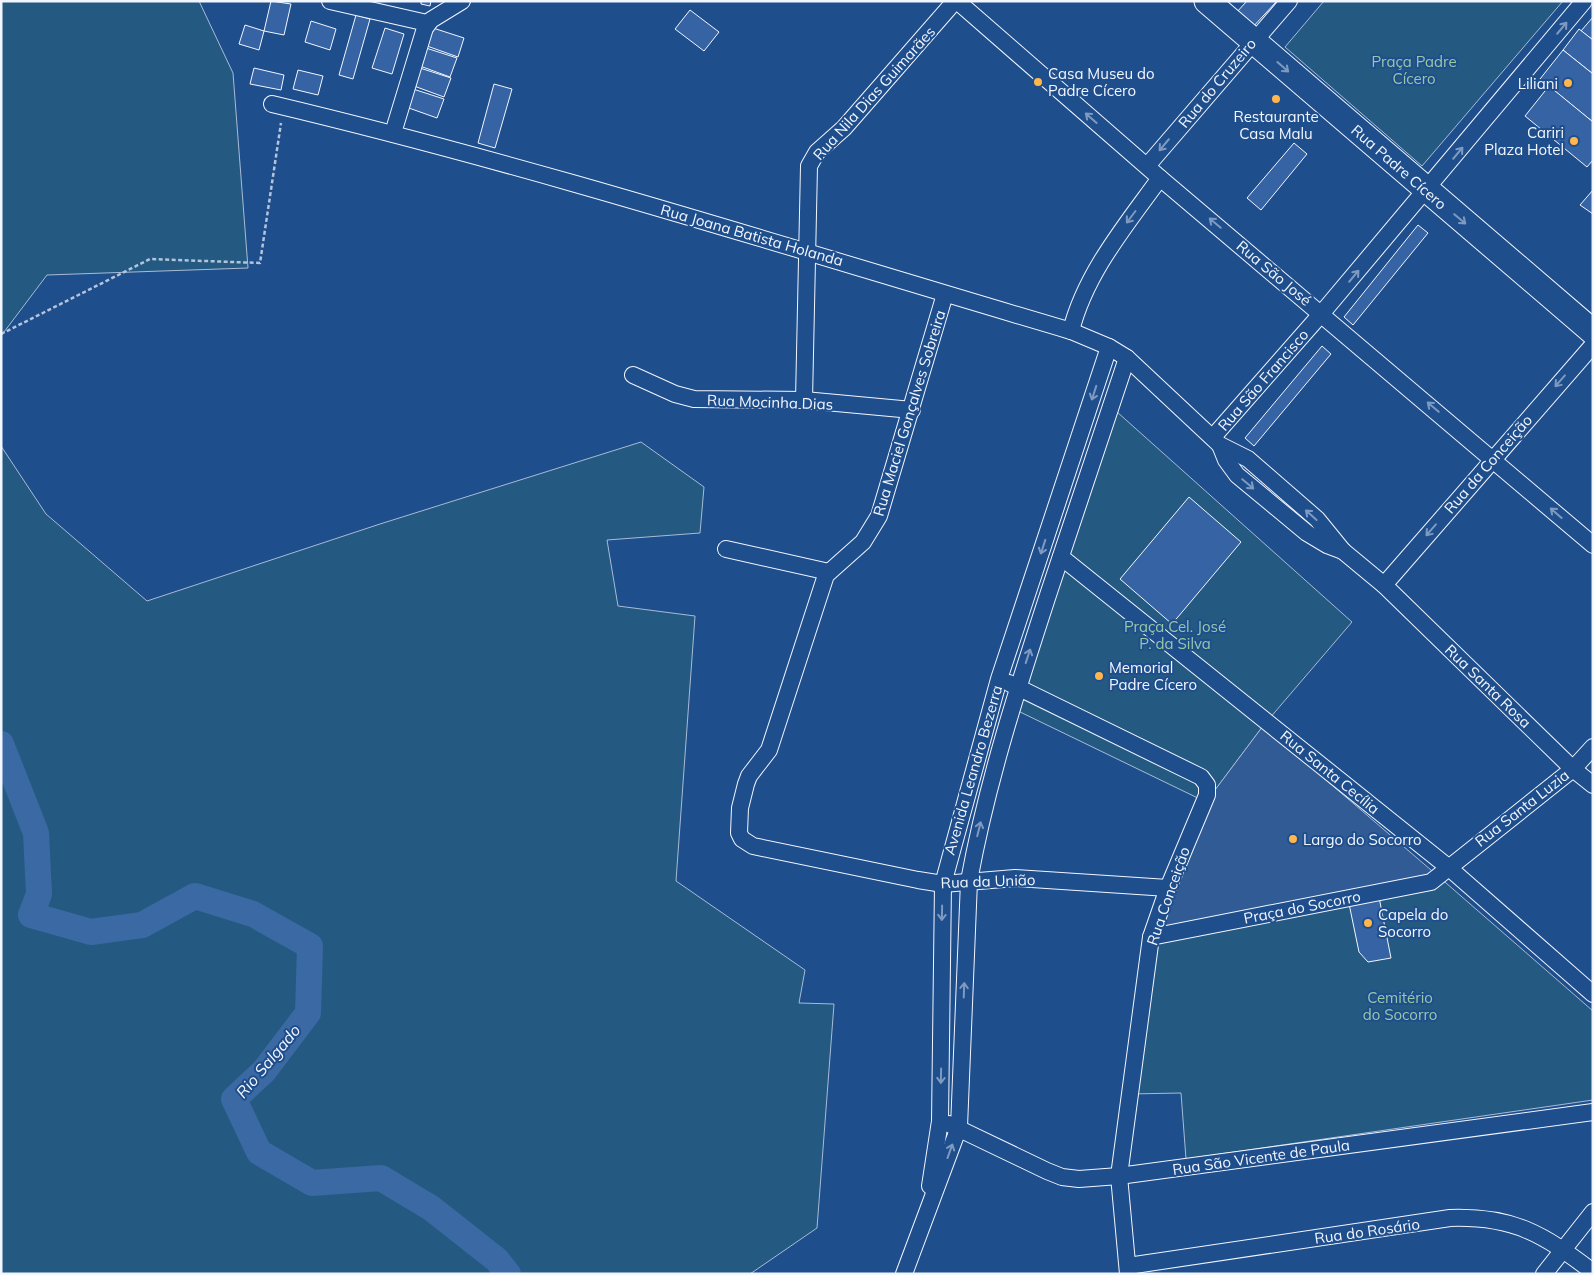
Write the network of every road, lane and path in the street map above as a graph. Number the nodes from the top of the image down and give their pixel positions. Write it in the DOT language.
graph roads {
  1 [pos="330,1"];
  2 [pos="462,1"];
  3 [pos="956,1"];
  4 [pos="1207,1"];
  5 [pos="1289,1"];
  6 [pos="1584,1"];
  7 [pos="427,23"];
  8 [pos="1253,41"];
  9 [pos="278,105"];
  10 [pos="392,133"];
  11 [pos="1147,166"];
  12 [pos="1160,178"];
  13 [pos="1427,190"];
  14 [pos="807,250"];
  15 [pos="945,294"];
  16 [pos="1322,313"];
  17 [pos="1071,331"];
  18 [pos="1593,332"];
  19 [pos="1,334"];
  20 [pos="1593,345"];
  21 [pos="1110,346"];
  22 [pos="1127,358"];
  23 [pos="633,375"];
  24 [pos="804,400"];
  25 [pos="912,410"];
  26 [pos="1217,441"];
  27 [pos="1493,458"];
  28 [pos="1593,545"];
  29 [pos="726,549"];
  30 [pos="1061,557"];
  31 [pos="829,572"];
  32 [pos="1384,585"];
  33 [pos="999,679"];
  34 [pos="1018,687"];
  35 [pos="1593,747"];
  36 [pos="1573,768"];
  37 [pos="1593,785"];
  38 [pos="1448,867"];
  39 [pos="969,881"];
  40 [pos="943,884"];
  41 [pos="1168,888"];
  42 [pos="1150,937"];
  43 [pos="1593,994"];
  44 [pos="1593,1112"];
  45 [pos="940,1121"];
  46 [pos="959,1127"];
  47 [pos="1120,1176"];
  48 [pos="1593,1212"];
  49 [pos="921,1230"];
  50 [pos="1564,1250"];
  51 [pos="1128,1270"];
  52 [pos="1593,1272"];
  53 [pos="904,1274"];
  54 [pos="1544,1274"];
  1 -- 7 [label="street"];
  2 -- 7 [label="street"];
  11 -- 3 [label="street, Rua São José, one-way"];
  3 -- 14 [label="street, Rua Nila Dias Guimarães"];
  4 -- 8 [label="highway, Rua Padre Cícero"];
  5 -- 8 [label="street, Rua do Cruzeiro"];
  13 -- 6 [label="street, Rua São Francisco, one-way"];
  7 -- 10 [label="street"];
  8 -- 11 [label="street, Rua do Cruzeiro, one-way"];
  8 -- 13 [label="highway, Rua Padre Cícero, one-way"];
  9 -- 10 [label="street, Rua Joana Batista Holanda"];
  9 -- 19 [label="path"];
  10 -- 14 [label="street, Rua Joana Batista Holanda"];
  11 -- 12 [label="street, Rua São José"];
  16 -- 12 [label="street, Rua São José, one-way"];
  12 -- 17 [label="street, one-way"];
  16 -- 13 [label="street, Rua São Francisco, one-way"];
  13 -- 18 [label="highway, Rua Padre Cícero, one-way"];
  14 -- 15 [label="street, Rua Joana Batista Holanda"];
  14 -- 24 [label="street, Rua Nila Dias Guimarães"];
  15 -- 17 [label="street, Rua Joana Batista Holanda"];
  15 -- 25 [label="street, Rua Maciel Gonçalves Sobreira"];
  16 -- 26 [label="street, Rua São Francisco"];
  27 -- 16 [label="street, Rua São José, one-way"];
  17 -- 21 [label="street, Rua Joana Batista Holanda"];
  20 -- 27 [label="street, Rua da Conceição, one-way"];
  21 -- 22 [label="street"];
  21 -- 33 [label="street, Avenida Leandro Bezerra, one-way"];
  22 -- 26 [label="street"];
  22 -- 30 [label="street, Avenida Leandro Bezerra"];
  23 -- 24 [label="street, Rua Mocinha Dias"];
  24 -- 25 [label="street, Rua Mocinha Dias"];
  25 -- 31 [label="street, Rua Maciel Gonçalves Sobreira"];
  26 -- 32 [label="street"];
  28 -- 27 [label="street, Rua São José, one-way"];
  27 -- 32 [label="street, Rua da Conceição, one-way"];
  29 -- 31 [label="street"];
  34 -- 30 [label="street, Avenida Leandro Bezerra, one-way"];
  30 -- 38 [label="street, Rua Santa Cecília"];
  31 -- 40 [label="street, Rua da União"];
  32 -- 36 [label="street, Rua Santa Rosa"];
  33 -- 34 [label="street, Rua Conceição"];
  33 -- 40 [label="street, Avenida Leandro Bezerra"];
  39 -- 34 [label="street, Avenida Leandro Bezerra, one-way"];
  34 -- 41 [label="street, Rua Conceição"];
  35 -- 36 [label="street, Rua Santa Luzia"];
  36 -- 37 [label="street, Rua Santa Rosa"];
  36 -- 38 [label="street, Rua Santa Luzia"];
  38 -- 42 [label="street, Praça do Socorro"];
  38 -- 43 [label="street, Rua Santa Cecília"];
  39 -- 40 [label="street, Rua da União"];
  39 -- 41 [label="street, Rua da União"];
  46 -- 39 [label="street, Avenida Leandro Bezerra, one-way"];
  40 -- 45 [label="street, Avenida Leandro Bezerra, one-way"];
  41 -- 42 [label="street, Rua Conceição"];
  42 -- 47 [label="street, Rua Conceição"];
  44 -- 47 [label="street, Rua São Vicente de Paula"];
  45 -- 46 [label="street, Rua São Vicente de Paula"];
  45 -- 49 [label="street, Avenida Leandro Bezerra"];
  46 -- 47 [label="street, Rua São Vicente de Paula"];
  49 -- 46 [label="street, Avenida Leandro Bezerra, one-way"];
  47 -- 51 [label="street, Rua Conceição"];
  48 -- 50 [label="street"];
  49 -- 53 [label="street, Avenida Leandro Bezerra"];
  50 -- 51 [label="street, Rua do Rosário"];
  50 -- 52 [label="street, Rua do Rosário"];
  50 -- 54 [label="street"];
}
